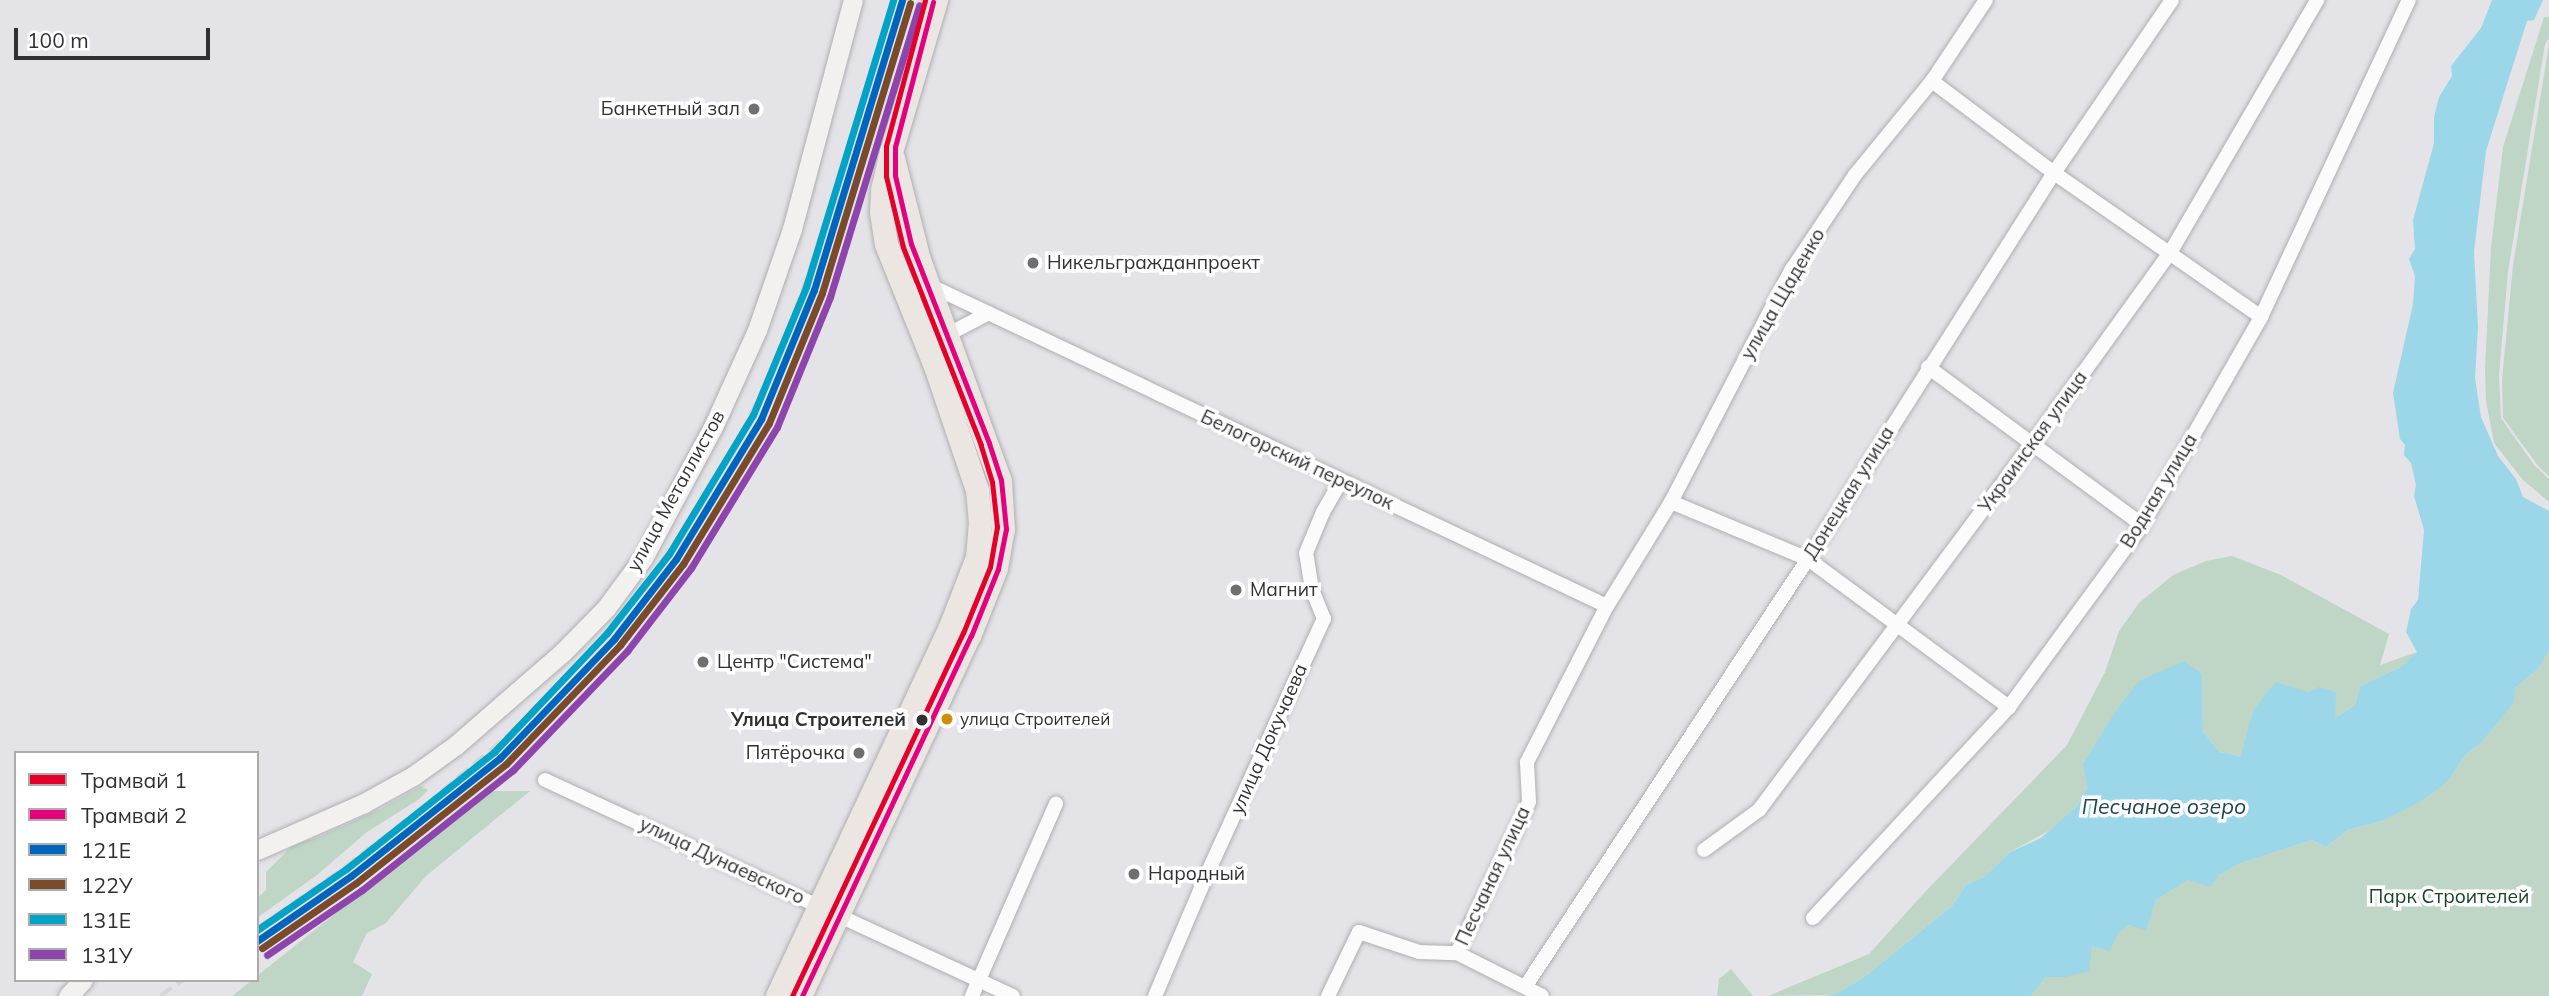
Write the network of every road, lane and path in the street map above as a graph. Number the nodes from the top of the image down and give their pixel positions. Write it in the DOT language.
graph roads {
  1 [pos="853,0"];
  2 [pos="936,0"];
  3 [pos="1986,0"];
  4 [pos="2172,0"];
  5 [pos="2317,0"];
  6 [pos="2409,0"];
  7 [pos="1932,81"];
  8 [pos="891,152"];
  9 [pos="2054,173"];
  10 [pos="2170,253"];
  11 [pos="919,260"];
  12 [pos="896,269"];
  13 [pos="929,285"];
  14 [pos="906,294"];
  15 [pos="989,313"];
  16 [pos="2261,317"];
  17 [pos="948,363"];
  18 [pos="1928,367"];
  19 [pos="2032,444"];
  20 [pos="1341,481"];
  21 [pos="1671,502"];
  22 [pos="2142,525"];
  23 [pos="1808,559"];
  24 [pos="1607,606"];
  25 [pos="1899,624"];
  26 [pos="2009,707"];
  27 [pos="545,779"];
  28 [pos="1056,804"];
  29 [pos="259,849"];
  30 [pos="1704,850"];
  31 [pos="829,910"];
  32 [pos="1813,918"];
  33 [pos="1457,953"];
  34 [pos="979,980"];
  35 [pos="81,982"];
  36 [pos="1525,987"];
  37 [pos="68,996"];
  38 [pos="778,996"];
  39 [pos="800,996"];
  40 [pos="972,996"];
  41 [pos="1013,996"];
  42 [pos="1155,996"];
  43 [pos="1328,996"];
  44 [pos="1542,996"];
  1 -- 29 [label="main road, улица Металлистов"];
  2 -- 8 [label="main road"];
  3 -- 7 [label="street, улица Щаденко"];
  4 -- 9 [label="street, Донецкая улица"];
  5 -- 10 [label="street, Украинская улица"];
  6 -- 16 [label="street, Водная улица"];
  7 -- 9 [label="street"];
  7 -- 21 [label="street, улица Щаденко"];
  8 -- 11 [label="main road"];
  8 -- 12 [label="main road"];
  9 -- 10 [label="street"];
  9 -- 18 [label="street, Донецкая улица"];
  10 -- 16 [label="street"];
  10 -- 19 [label="street, Украинская улица"];
  11 -- 12 [label="street"];
  11 -- 13 [label="main road"];
  12 -- 14 [label="main road"];
  13 -- 14 [label="street"];
  13 -- 15 [label="street, Белогорский переулок"];
  13 -- 17 [label="main road"];
  14 -- 17 [label="main road"];
  15 -- 17 [label="street"];
  15 -- 20 [label="street, Белогорский переулок"];
  16 -- 22 [label="street, Водная улица"];
  17 -- 31 [label="main road"];
  18 -- 19 [label="street"];
  18 -- 23 [label="street, Донецкая улица"];
  19 -- 22 [label="street"];
  19 -- 25 [label="street, Украинская улица"];
  20 -- 24 [label="street, Белогорский переулок"];
  20 -- 42 [label="street, улица Докучаева"];
  21 -- 23 [label="street"];
  21 -- 24 [label="street, улица Щаденко"];
  22 -- 26 [label="street, Водная улица"];
  23 -- 25 [label="street"];
  23 -- 36 [label="street, Донецкая улица"];
  24 -- 33 [label="street, Песчаная улица"];
  25 -- 26 [label="street"];
  25 -- 30 [label="street, Украинская улица"];
  26 -- 32 [label="street, Водная улица"];
  27 -- 31 [label="street, улица Дунаевского"];
  28 -- 34 [label="street"];
  31 -- 34 [label="street, улица Дунаевского"];
  31 -- 38 [label="main road"];
  31 -- 39 [label="main road"];
  33 -- 36 [label="street"];
  33 -- 43 [label="street, Песчаная улица"];
  34 -- 40 [label="street"];
  34 -- 41 [label="street, улица Дунаевского"];
  35 -- 37 [label="main road"];
  36 -- 44 [label="street"];
}
